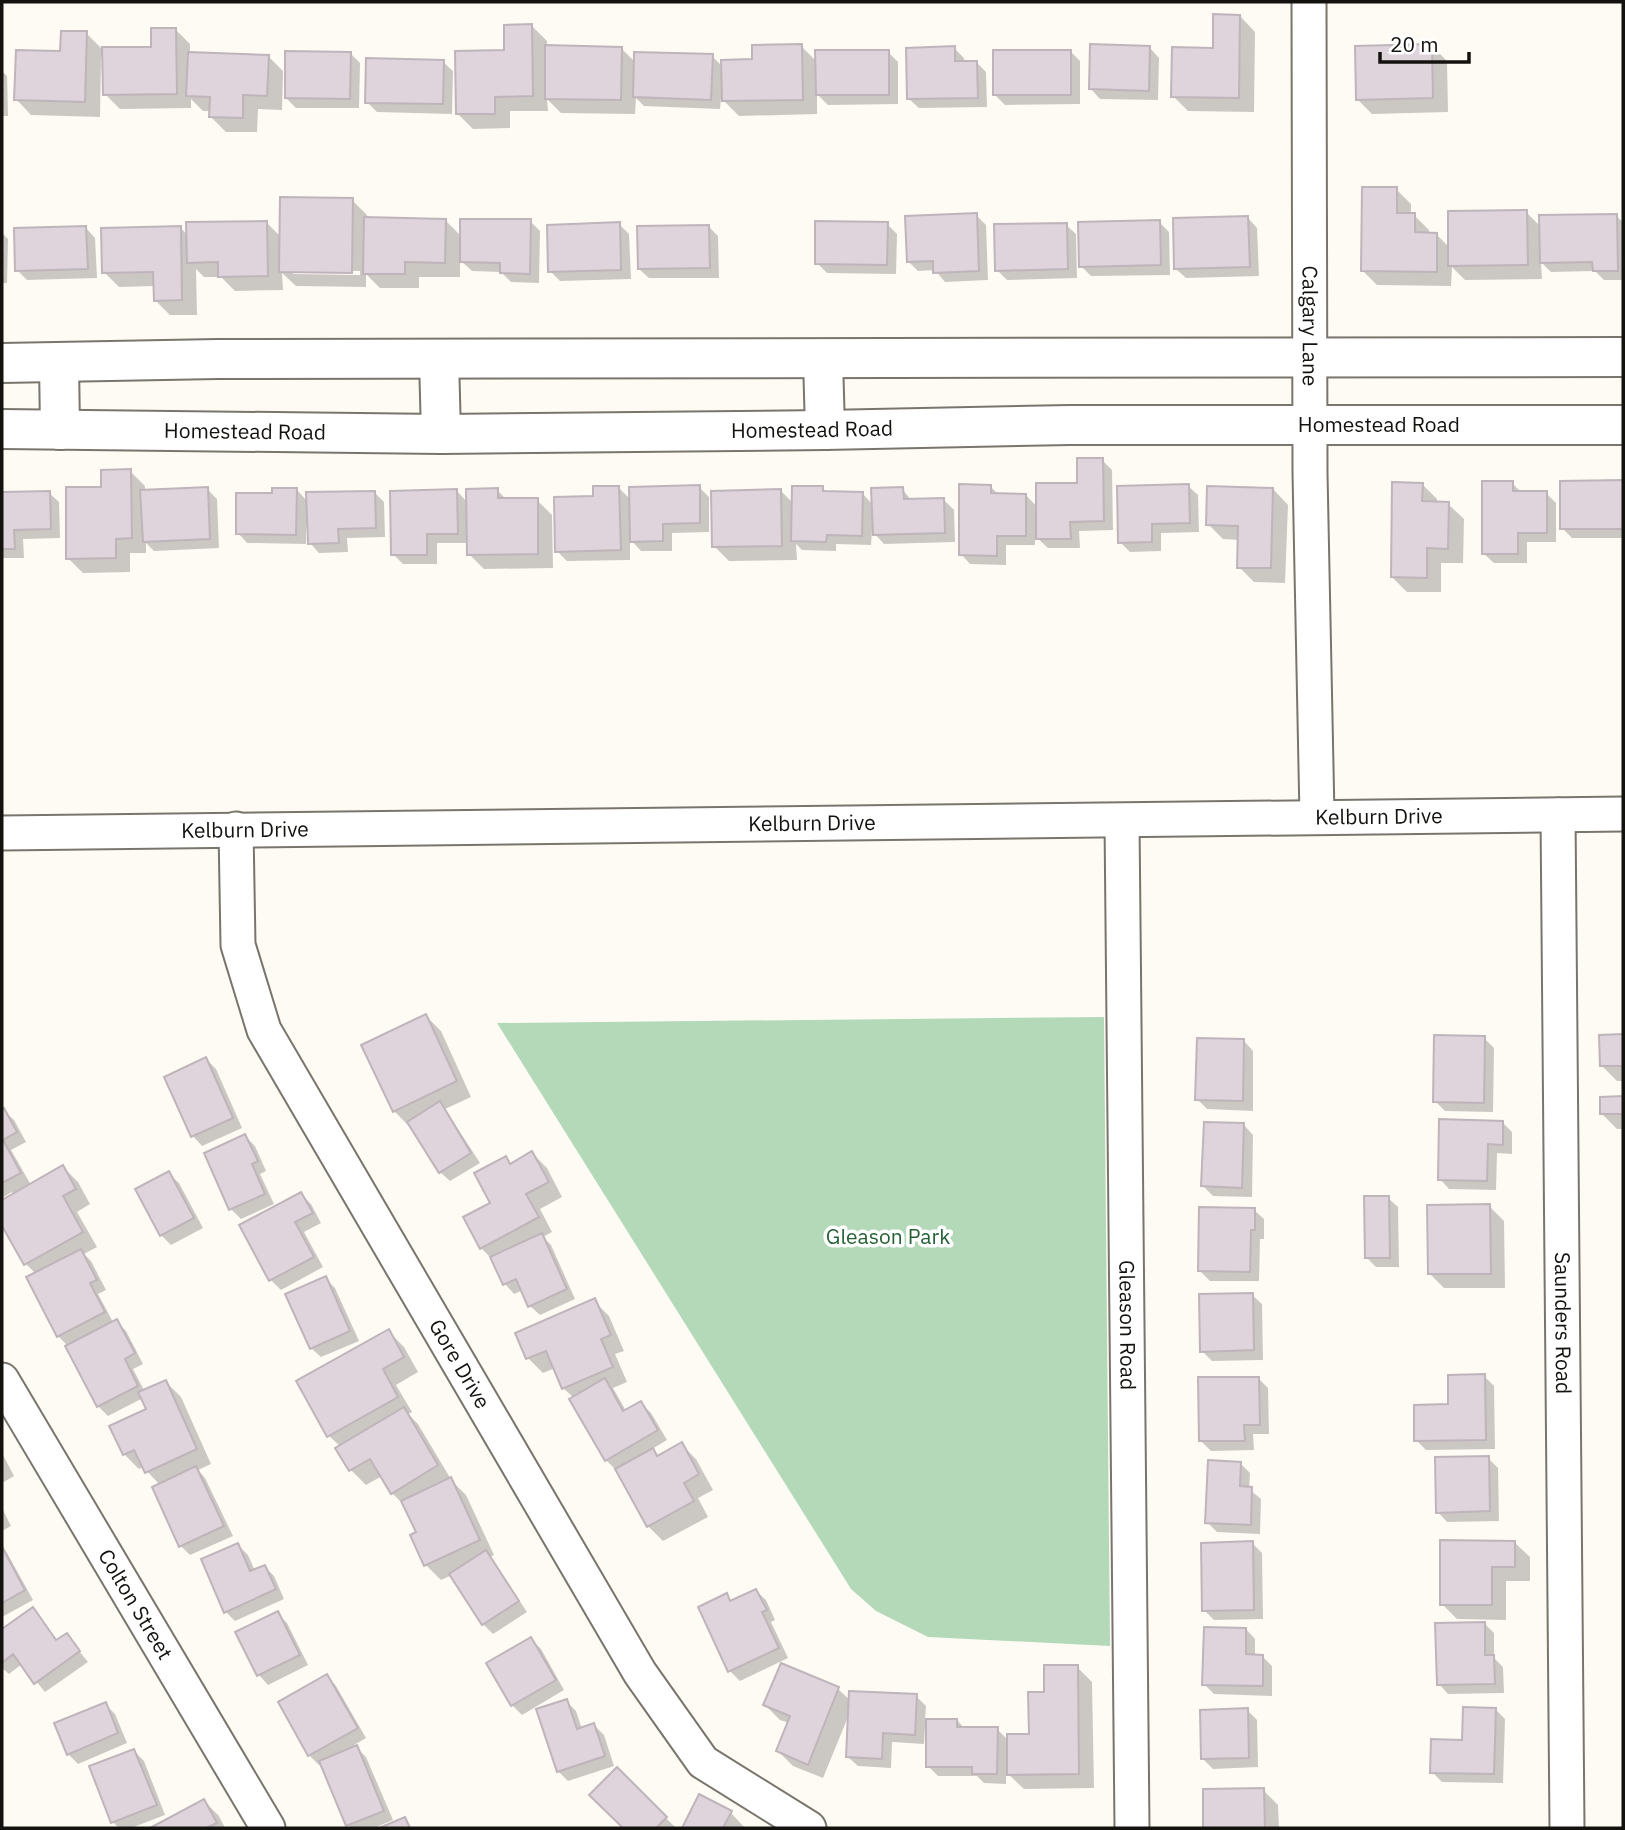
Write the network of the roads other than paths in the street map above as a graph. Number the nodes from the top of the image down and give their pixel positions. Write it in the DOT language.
graph roads {
  1 [pos="1309,2"];
  2 [pos="1623,358"];
  3 [pos="439,359"];
  4 [pos="823,359"];
  5 [pos="1310,359"];
  6 [pos="59,362"];
  7 [pos="2,363"];
  8 [pos="1310,423"];
  9 [pos="1623,425"];
  10 [pos="2,429"];
  11 [pos="60,430"];
  12 [pos="825,430"];
  13 [pos="441,434"];
  14 [pos="1623,814"];
  15 [pos="1558,815"];
  16 [pos="1317,817"];
  17 [pos="1122,821"];
  18 [pos="236,829"];
  19 [pos="2,833"];
  20 [pos="2,1380"];
  21 [pos="268,1828"];
  22 [pos="809,1828"];
  23 [pos="1132,1828"];
  24 [pos="1567,1828"];
  1 -- 5 [label="street, Calgary Lane"];
  2 -- 5 [label="main road"];
  3 -- 4 [label="main road"];
  3 -- 6 [label="main road"];
  3 -- 13 [label="main road"];
  4 -- 5 [label="main road"];
  4 -- 12 [label="main road"];
  5 -- 8 [label="street, Calgary Lane"];
  6 -- 7 [label="main road"];
  6 -- 11 [label="main road"];
  8 -- 9 [label="main road, Homestead Road"];
  8 -- 12 [label="main road, Homestead Road"];
  8 -- 16 [label="street, Calgary Lane"];
  10 -- 11 [label="main road, Homestead Road"];
  11 -- 13 [label="main road, Homestead Road"];
  12 -- 13 [label="main road, Homestead Road"];
  14 -- 15 [label="street, Kelburn Drive"];
  15 -- 16 [label="street, Kelburn Drive"];
  15 -- 24 [label="street, Saunders Road"];
  16 -- 17 [label="street, Kelburn Drive"];
  17 -- 18 [label="street, Kelburn Drive"];
  17 -- 23 [label="street, Gleason Road"];
  18 -- 19 [label="street, Kelburn Drive"];
  18 -- 22 [label="street, Gore Drive"];
  20 -- 21 [label="street, Colton Street"];
}
